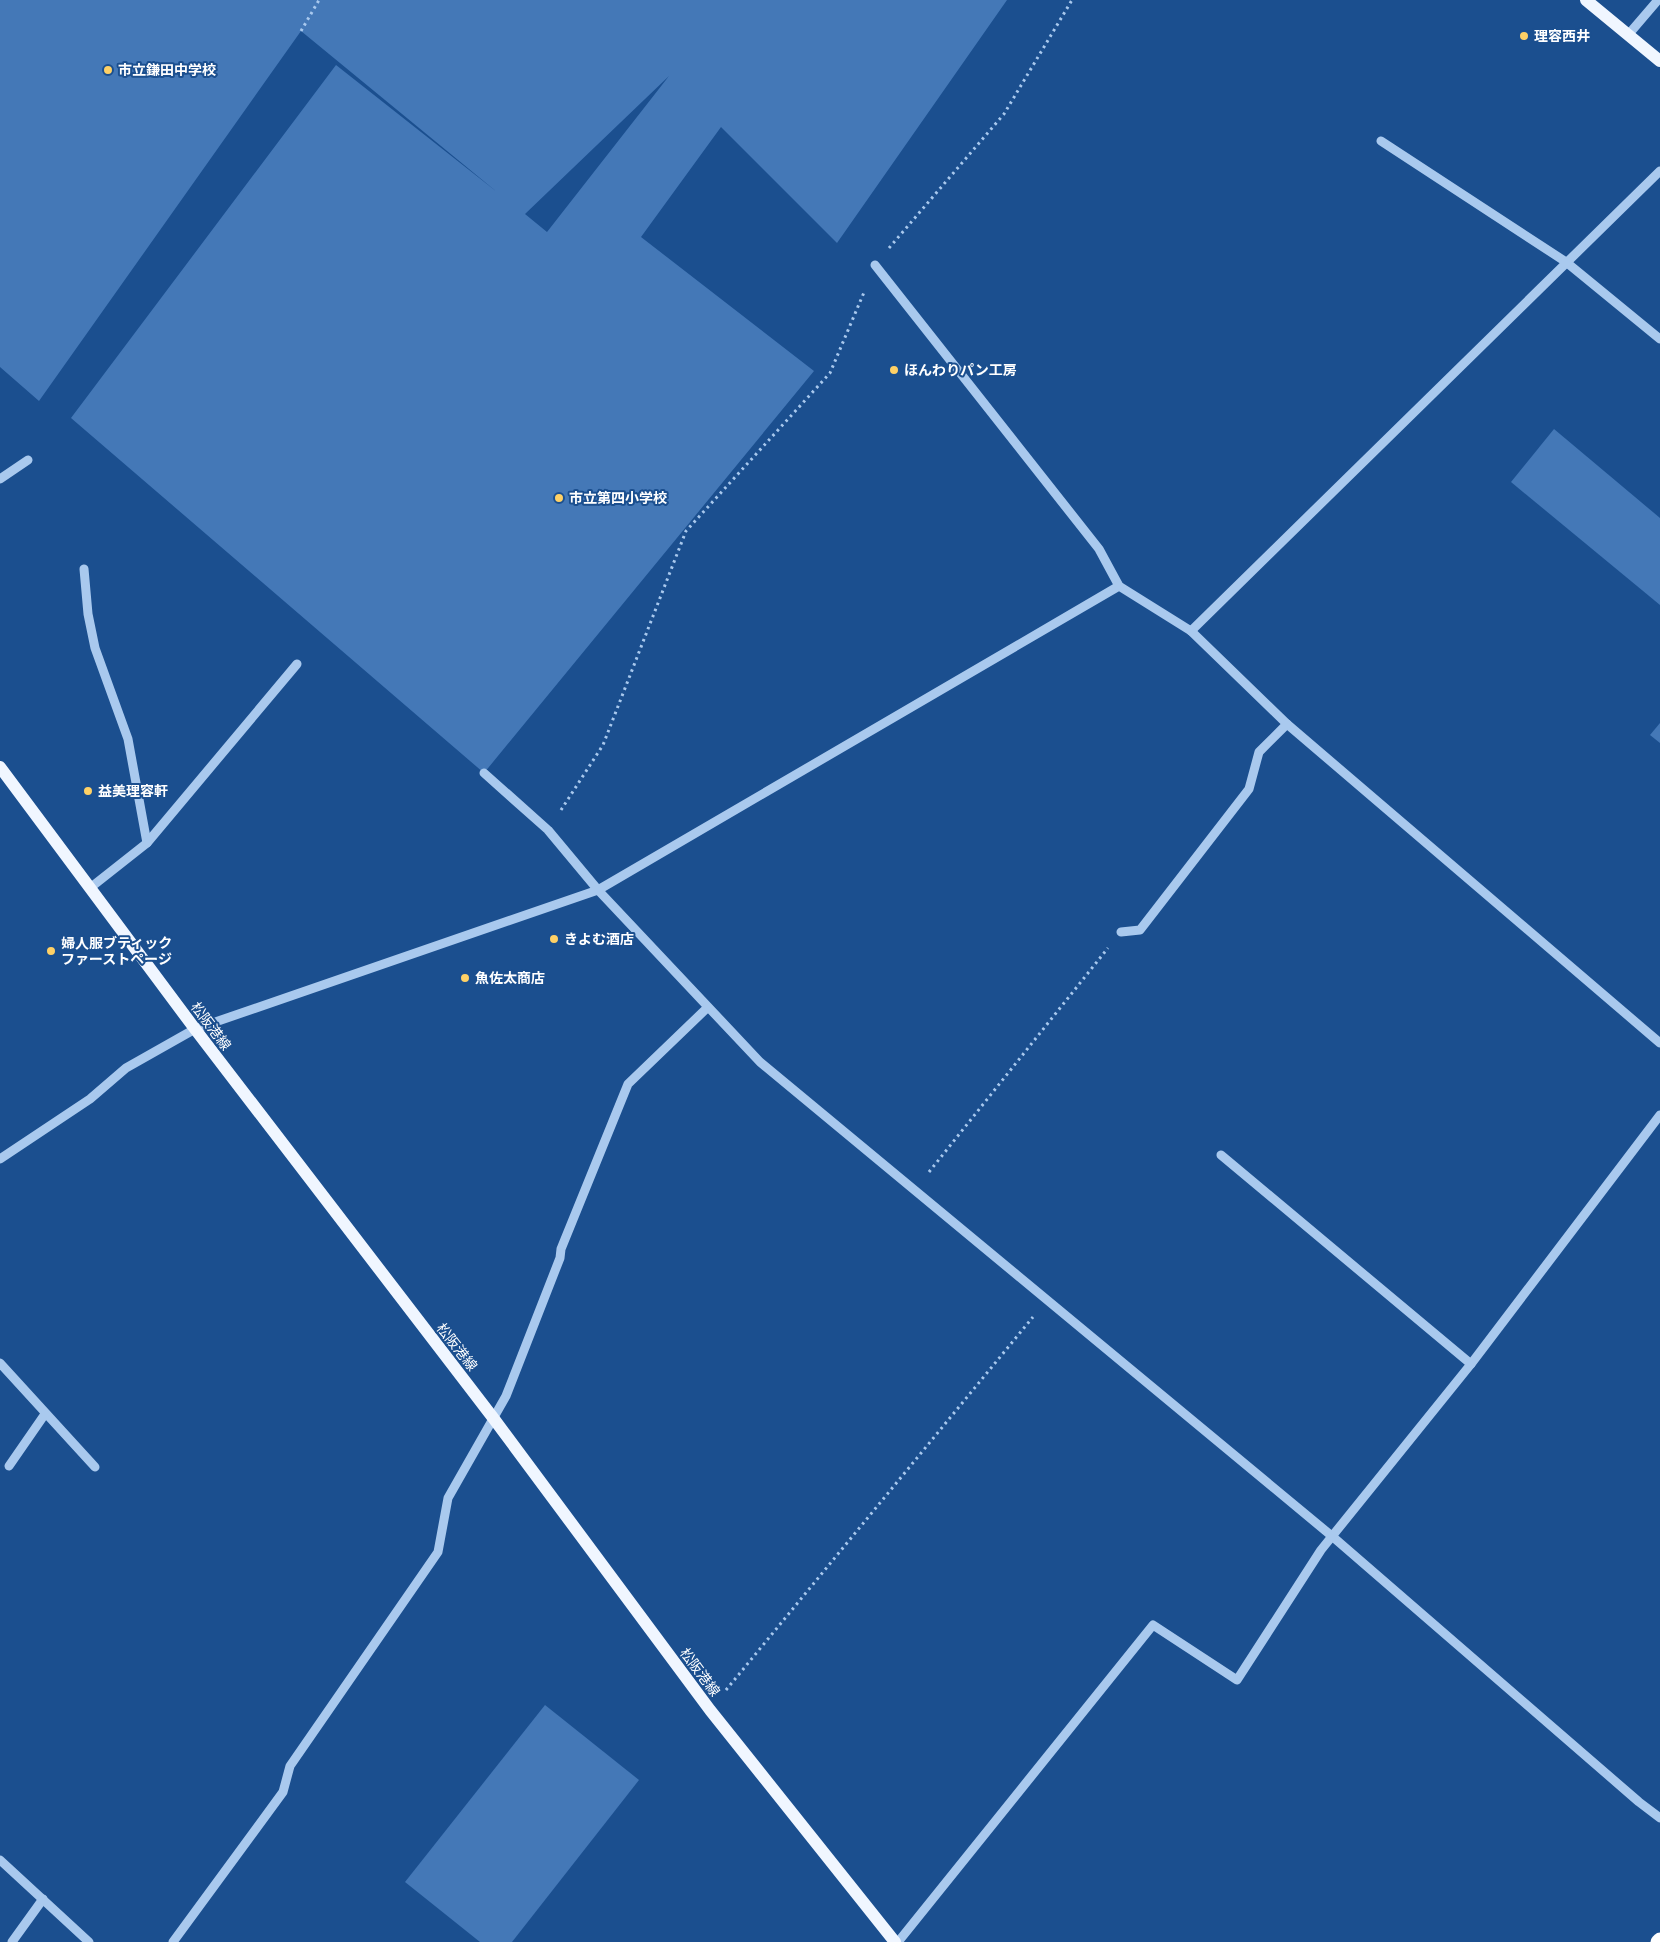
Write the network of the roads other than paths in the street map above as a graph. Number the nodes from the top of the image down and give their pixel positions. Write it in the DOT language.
graph roads {
  1 [pos="1586,0"];
  2 [pos="1658,0"];
  3 [pos="1628,35"];
  4 [pos="1660,61"];
  5 [pos="1381,141"];
  6 [pos="1660,171"];
  7 [pos="1566,262"];
  8 [pos="875,265"];
  9 [pos="1660,339"];
  10 [pos="28,460"];
  11 [pos="0,479"];
  12 [pos="84,569"];
  13 [pos="1119,586"];
  14 [pos="1191,631"];
  15 [pos="297,664"];
  16 [pos="1287,724"];
  17 [pos="0,767"];
  18 [pos="484,773"];
  19 [pos="147,843"];
  20 [pos="90,888"];
  21 [pos="598,890"];
  22 [pos="1121,932"];
  23 [pos="708,1008"];
  24 [pos="194,1029"];
  25 [pos="1660,1043"];
  26 [pos="1660,1115"];
  27 [pos="1221,1155"];
  28 [pos="0,1159"];
  29 [pos="0,1363"];
  30 [pos="1470,1364"];
  31 [pos="45,1414"];
  32 [pos="494,1419"];
  33 [pos="8,1466"];
  34 [pos="95,1468"];
  35 [pos="1333,1537"];
  36 [pos="1660,1818"];
  37 [pos="0,1860"];
  38 [pos="43,1899"];
  39 [pos="12,1942"];
  40 [pos="89,1942"];
  41 [pos="173,1942"];
  42 [pos="896,1942"];
  1 -- 3 [label="main road"];
  2 -- 3 [label="street"];
  3 -- 4 [label="main road"];
  5 -- 7 [label="street"];
  6 -- 7 [label="street"];
  7 -- 9 [label="street"];
  7 -- 14 [label="street"];
  8 -- 13 [label="street"];
  10 -- 11 [label="street"];
  12 -- 19 [label="street"];
  13 -- 14 [label="street"];
  13 -- 21 [label="street"];
  14 -- 16 [label="street"];
  15 -- 19 [label="street"];
  16 -- 22 [label="street"];
  16 -- 25 [label="street"];
  17 -- 20 [label="main road, 松阪港線"];
  18 -- 21 [label="street"];
  19 -- 20 [label="street"];
  20 -- 24 [label="main road, 松阪港線"];
  21 -- 23 [label="street"];
  21 -- 24 [label="street"];
  23 -- 32 [label="street"];
  23 -- 35 [label="street"];
  24 -- 28 [label="street"];
  24 -- 32 [label="main road, 松阪港線"];
  26 -- 30 [label="street"];
  27 -- 30 [label="street"];
  29 -- 31 [label="street"];
  30 -- 35 [label="street"];
  31 -- 33 [label="street"];
  31 -- 34 [label="street"];
  32 -- 41 [label="street"];
  32 -- 42 [label="main road, 松阪港線"];
  35 -- 36 [label="street"];
  35 -- 42 [label="street"];
  37 -- 38 [label="street"];
  38 -- 39 [label="street"];
  38 -- 40 [label="street"];
}
